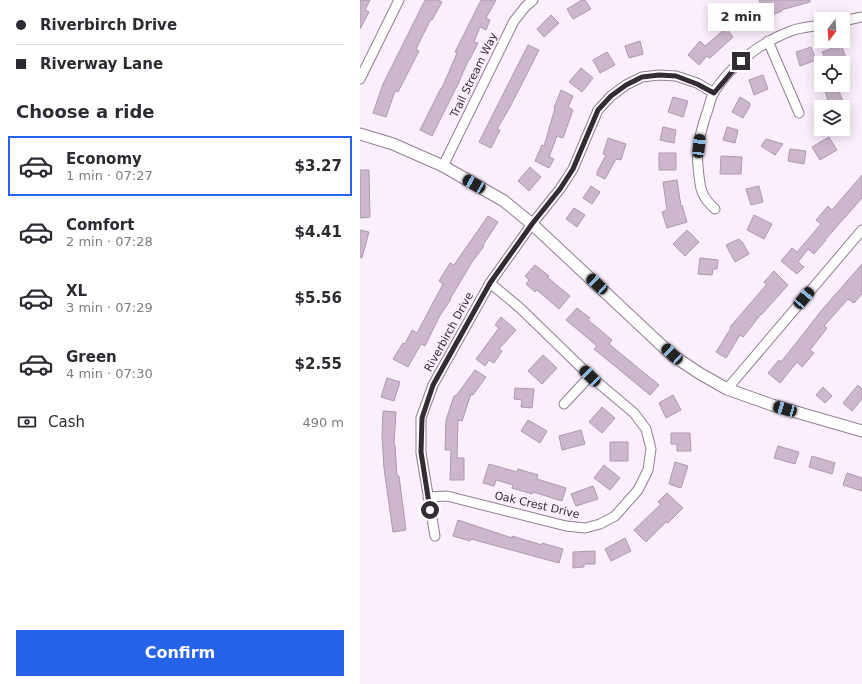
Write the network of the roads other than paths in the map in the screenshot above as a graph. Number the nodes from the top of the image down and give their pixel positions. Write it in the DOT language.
graph roads {
  1 [pos="399,0"];
  2 [pos="534,0"];
  3 [pos="862,17"];
  4 [pos="850,19"];
  5 [pos="814,26"];
  6 [pos="768,41"];
  7 [pos="360,79"];
  8 [pos="714,93"];
  9 [pos="799,112"];
  10 [pos="360,134"];
  11 [pos="443,166"];
  12 [pos="715,209"];
  13 [pos="532,224"];
  14 [pos="862,230"];
  15 [pos="490,283"];
  16 [pos="590,376"];
  17 [pos="727,389"];
  18 [pos="564,404"];
  19 [pos="862,431"];
  20 [pos="428,497"];
  21 [pos="435,536"];
  1 -- 7 [label="street"];
  2 -- 11 [label="street, Trail Stream Way"];
  3 -- 4 [label="street"];
  5 -- 6 [label="street"];
  6 -- 8 [label="street"];
  6 -- 9 [label="street"];
  8 -- 12 [label="street"];
  8 -- 13 [label="street, Riverbirch Drive"];
  10 -- 11 [label="street"];
  11 -- 13 [label="street"];
  13 -- 15 [label="street, Riverbirch Drive"];
  13 -- 17 [label="street"];
  14 -- 17 [label="street"];
  15 -- 16 [label="street, Oak Crest Drive"];
  15 -- 20 [label="street, Riverbirch Drive"];
  16 -- 18 [label="street"];
  16 -- 20 [label="street, Oak Crest Drive"];
  17 -- 19 [label="street"];
  20 -- 21 [label="street, Riverbirch Drive"];
}
